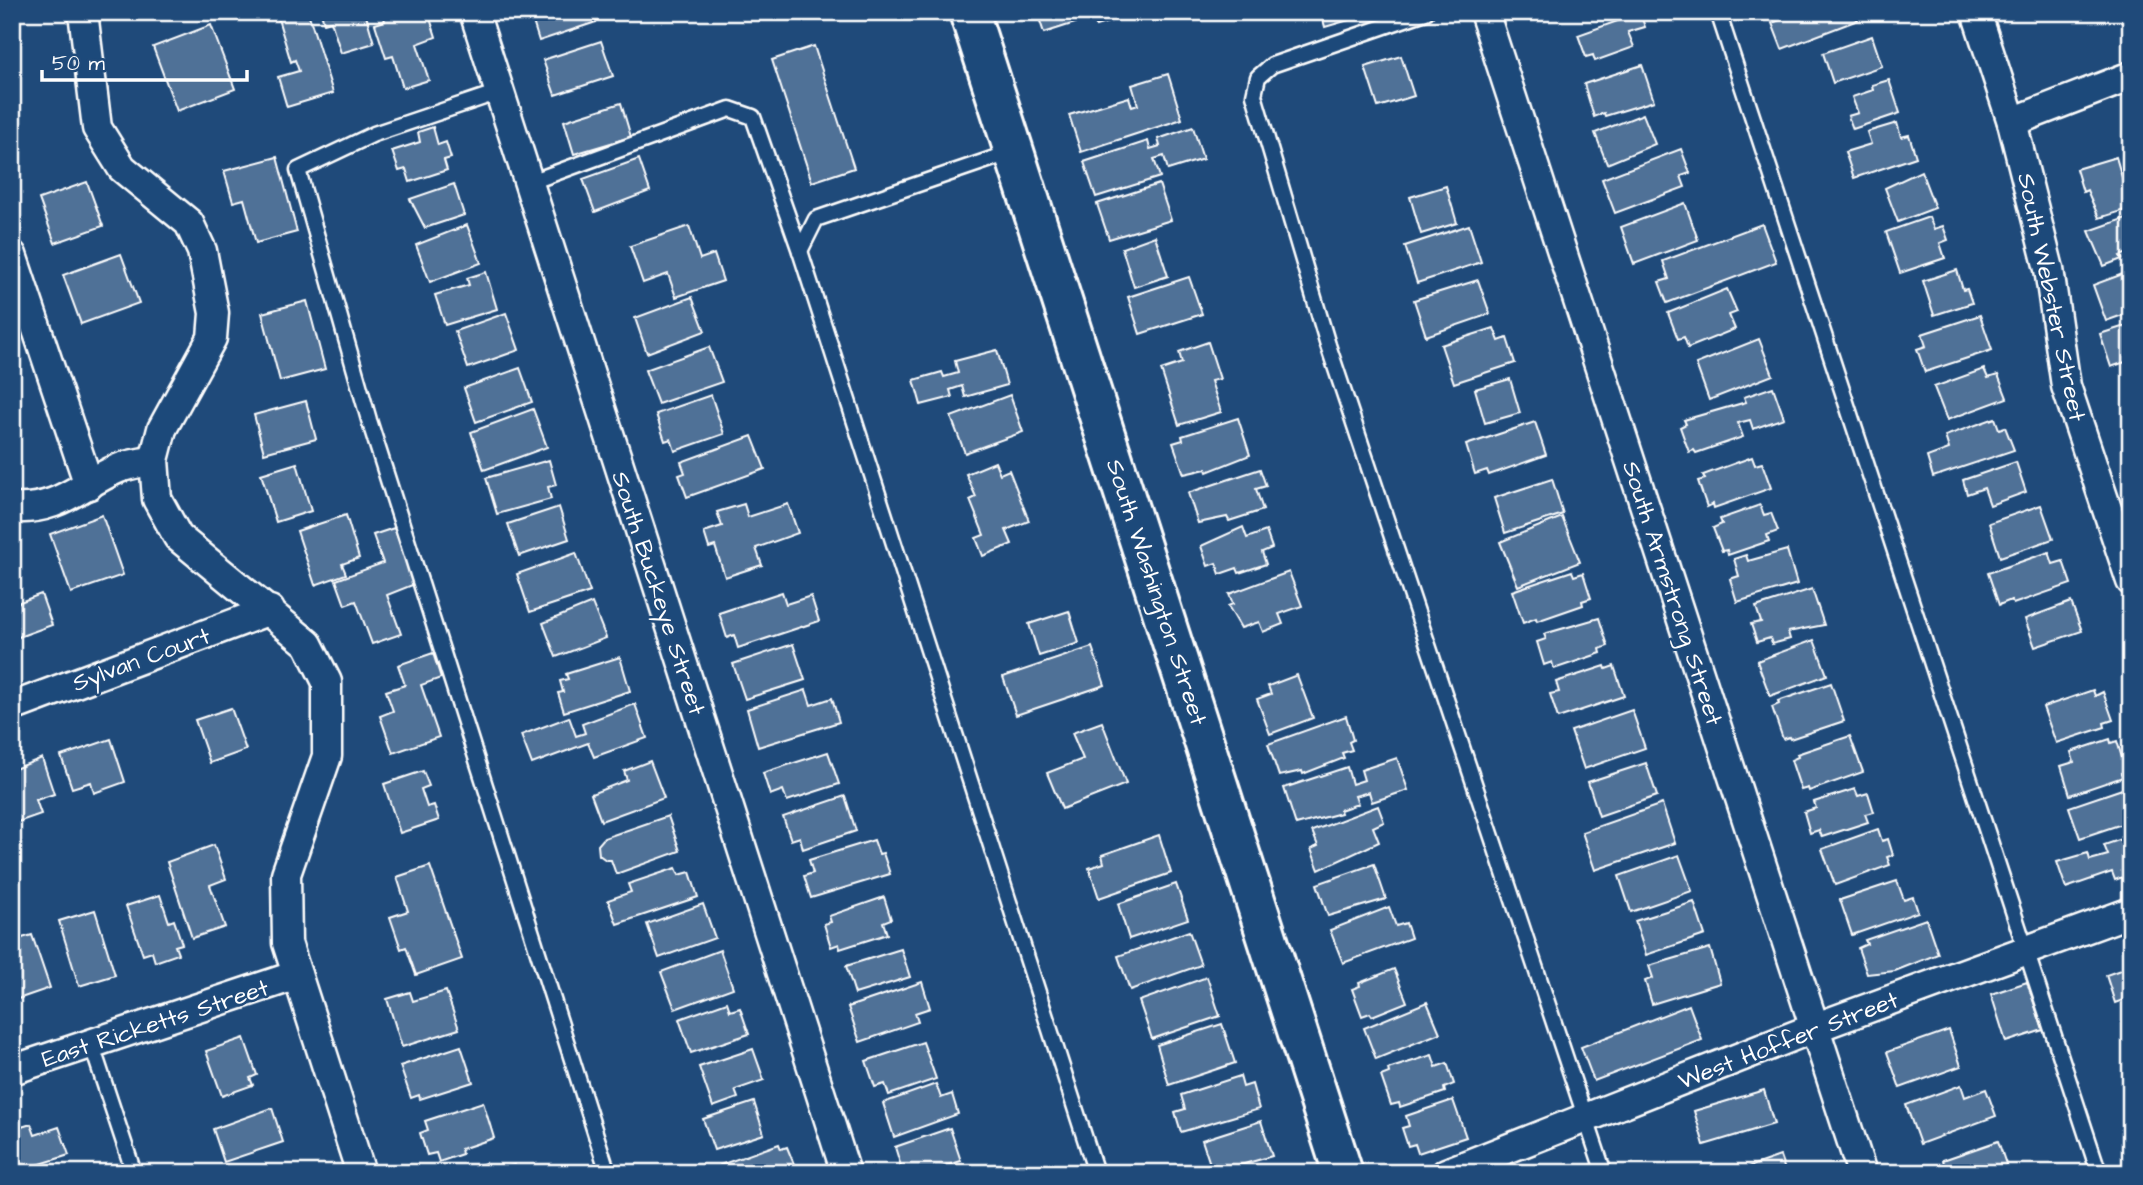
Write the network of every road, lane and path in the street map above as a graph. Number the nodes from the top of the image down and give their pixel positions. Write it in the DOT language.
graph roads {
  1 [pos="83,12"];
  2 [pos="474,12"];
  3 [pos="969,12"];
  4 [pos="1426,12"];
  5 [pos="1484,12"];
  6 [pos="1718,12"];
  7 [pos="1976,12"];
  8 [pos="2131,76"];
  9 [pos="499,92"];
  10 [pos="2012,122"];
  11 [pos="1013,152"];
  12 [pos="528,183"];
  13 [pos="800,251"];
  14 [pos="12,255"];
  15 [pos="154,460"];
  16 [pos="89,485"];
  17 [pos="12,508"];
  18 [pos="2131,581"];
  19 [pos="270,610"];
  20 [pos="12,707"];
  21 [pos="2131,912"];
  22 [pos="2025,951"];
  23 [pos="297,975"];
  24 [pos="1814,1028"];
  25 [pos="91,1044"];
  26 [pos="12,1070"];
  27 [pos="1586,1119"];
  28 [pos="134,1173"];
  29 [pos="362,1173"];
  30 [pos="608,1173"];
  31 [pos="846,1173"];
  32 [pos="1096,1173"];
  33 [pos="1343,1173"];
  34 [pos="1446,1173"];
  35 [pos="1604,1173"];
  36 [pos="1862,1173"];
  37 [pos="2099,1173"];
  1 -- 15 [label="street"];
  2 -- 9 [label="street, South Buckeye Street"];
  3 -- 11 [label="main road, South Washington Street"];
  4 -- 27 [label="lane"];
  5 -- 24 [label="street, South Armstrong Street"];
  6 -- 22 [label="lane"];
  7 -- 10 [label="street, South Webster Street"];
  8 -- 10 [label="street"];
  9 -- 12 [label="street, South Buckeye Street"];
  9 -- 30 [label="lane"];
  10 -- 18 [label="street, South Webster Street"];
  11 -- 13 [label="lane"];
  11 -- 33 [label="main road, South Washington Street"];
  12 -- 13 [label="lane"];
  12 -- 31 [label="street, South Buckeye Street"];
  13 -- 32 [label="lane"];
  14 -- 16 [label="street"];
  15 -- 16 [label="street"];
  15 -- 19 [label="street"];
  16 -- 17 [label="street"];
  19 -- 20 [label="street, Sylvan Court"];
  19 -- 23 [label="street"];
  21 -- 22 [label="street, West Hoffer Street"];
  22 -- 24 [label="street, West Hoffer Street"];
  22 -- 37 [label="lane"];
  23 -- 25 [label="street, East Ricketts Street"];
  23 -- 29 [label="street"];
  24 -- 27 [label="street, West Hoffer Street"];
  24 -- 36 [label="street, South Armstrong Street"];
  25 -- 26 [label="street, East Ricketts Street"];
  25 -- 28 [label="lane"];
  27 -- 34 [label="street, West Hoffer Street"];
  27 -- 35 [label="lane"];
}
